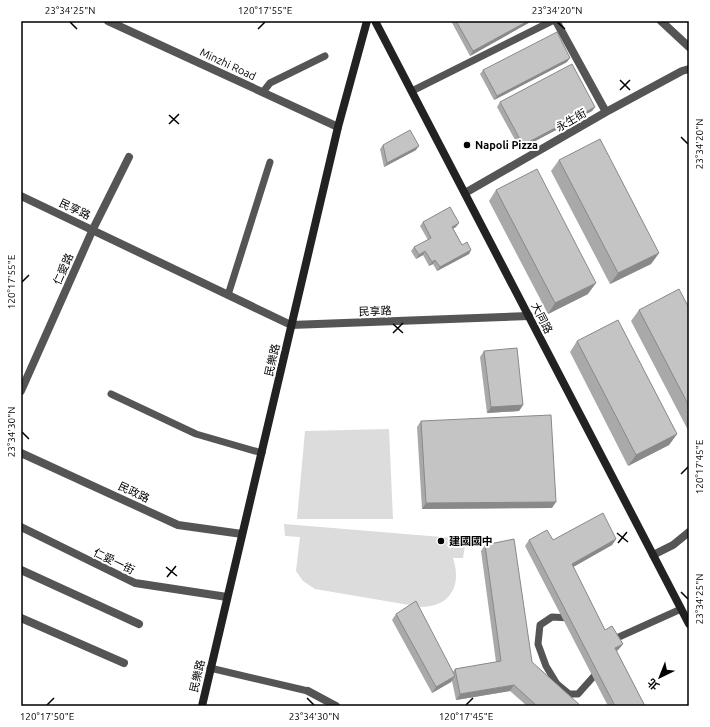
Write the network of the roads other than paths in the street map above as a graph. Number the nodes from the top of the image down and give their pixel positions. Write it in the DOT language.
graph roads {
  1 [pos="108,21"];
  2 [pos="367,21"];
  3 [pos="375,21"];
  4 [pos="552,21"];
  5 [pos="556,21"];
  6 [pos="661,21"];
  7 [pos="689,47"];
  8 [pos="325,56"];
  9 [pos="689,69"];
  10 [pos="412,91"];
  11 [pos="263,92"];
  12 [pos="606,112"];
  13 [pos="338,127"];
  14 [pos="129,157"];
  15 [pos="270,162"];
  16 [pos="465,193"];
  17 [pos="21,196"];
  18 [pos="93,229"];
  19 [pos="228,295"];
  20 [pos="529,316"];
  21 [pos="291,325"];
  22 [pos="21,392"];
  23 [pos="111,394"];
  24 [pos="21,453"];
  25 [pos="262,453"];
  26 [pos="21,527"];
  27 [pos="689,532"];
  28 [pos="242,534"];
  29 [pos="653,554"];
  30 [pos="21,570"];
  31 [pos="227,597"];
  32 [pos="681,609"];
  33 [pos="21,618"];
  34 [pos="574,622"];
  35 [pos="140,624"];
  36 [pos="689,624"];
  37 [pos="600,646"];
  38 [pos="124,663"];
  39 [pos="598,666"];
  40 [pos="210,668"];
  41 [pos="308,691"];
  42 [pos="202,706"];
  43 [pos="336,706"];
  1 -- 11 [label="street, Minzhi Road"];
  2 -- 13 [label="main road, 民樂路"];
  3 -- 10 [label="main road, 大同路"];
  4 -- 10 [label="lane"];
  5 -- 12 [label="street"];
  6 -- 7 [label="street"];
  8 -- 11 [label="lane"];
  9 -- 12 [label="street, 永生街"];
  10 -- 16 [label="main road, 大同路"];
  11 -- 13 [label="street, Minzhi Road"];
  12 -- 16 [label="street, 永生街"];
  13 -- 21 [label="main road, 民樂路"];
  14 -- 18 [label="street, 仁愛路"];
  15 -- 19 [label="lane"];
  16 -- 20 [label="main road, 大同路"];
  17 -- 18 [label="street, 民享路"];
  18 -- 19 [label="street, 民享路"];
  18 -- 22 [label="street, 仁愛路"];
  19 -- 21 [label="street, 民享路"];
  20 -- 21 [label="street, 民享路"];
  20 -- 29 [label="main road, 大同路"];
  21 -- 25 [label="main road, 民樂路"];
  23 -- 25 [label="lane"];
  24 -- 28 [label="street, 民政路"];
  25 -- 28 [label="main road, 民樂路"];
  26 -- 31 [label="street, 仁愛一街"];
  27 -- 29 [label="street"];
  28 -- 31 [label="main road, 民樂路"];
  29 -- 32 [label="main road, 大同路"];
  30 -- 35 [label="street"];
  31 -- 40 [label="main road, 民樂路"];
  32 -- 36 [label="main road, 大同路"];
  32 -- 37 [label="lane"];
  33 -- 38 [label="street"];
  34 -- 39 [label="lane"];
  40 -- 41 [label="lane"];
  40 -- 42 [label="main road, 民樂路"];
  41 -- 43 [label="street"];
}
